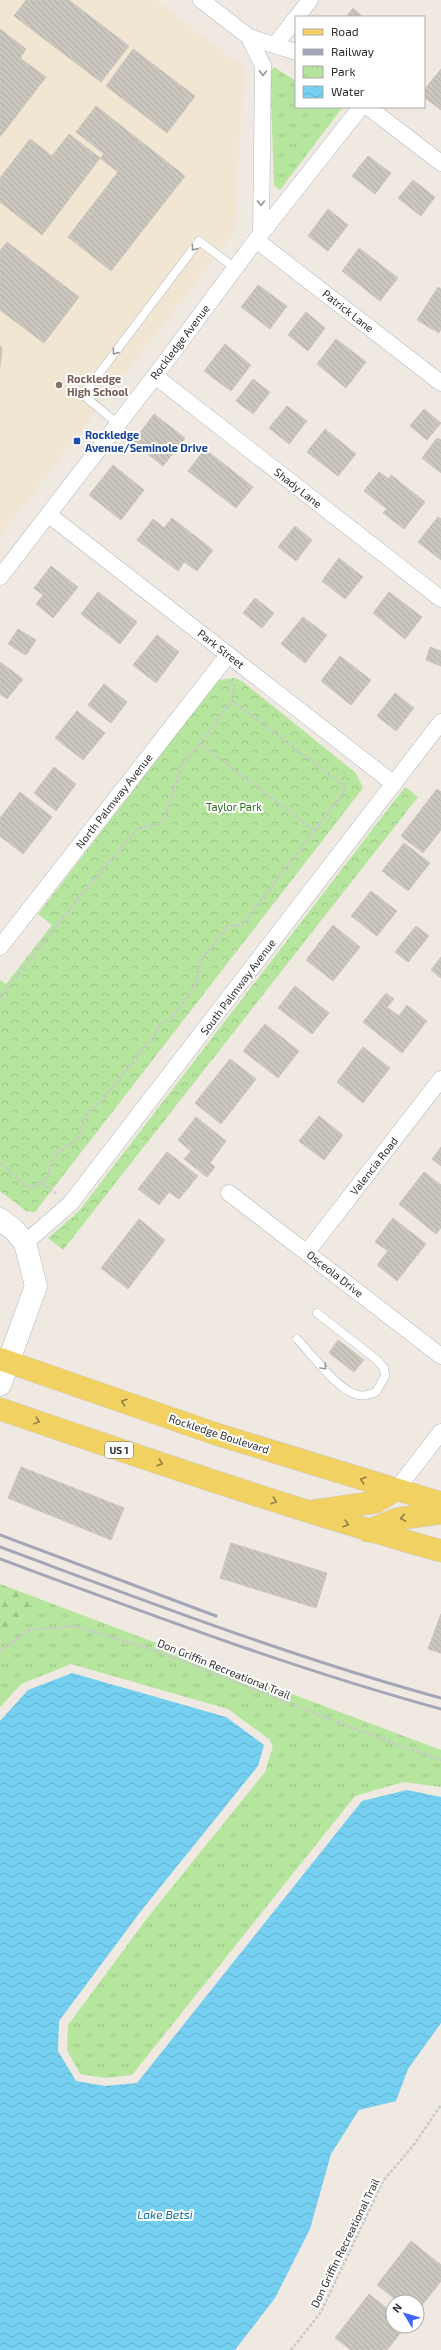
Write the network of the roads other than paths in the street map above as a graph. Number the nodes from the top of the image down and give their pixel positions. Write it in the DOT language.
graph roads {
  1 [pos="201,0"];
  2 [pos="310,0"];
  3 [pos="298,16"];
  4 [pos="295,19"];
  5 [pos="249,37"];
  6 [pos="275,45"];
  7 [pos="295,52"];
  8 [pos="360,108"];
  9 [pos="369,108"];
  10 [pos="441,163"];
  11 [pos="258,237"];
  12 [pos="235,268"];
  13 [pos="155,376"];
  14 [pos="441,383"];
  15 [pos="118,424"];
  16 [pos="48,515"];
  17 [pos="0,577"];
  18 [pos="441,599"];
  19 [pos="228,655"];
  20 [pos="441,722"];
  21 [pos="394,784"];
  22 [pos="0,947"];
  23 [pos="441,1079"];
  24 [pos="229,1193"];
  25 [pos="13,1230"];
  26 [pos="307,1252"];
  27 [pos="317,1313"];
  28 [pos="297,1339"];
  29 [pos="441,1356"];
  30 [pos="4,1361"];
  31 [pos="0,1385"];
  32 [pos="0,1409"];
  33 [pos="441,1432"];
  34 [pos="396,1490"];
  35 [pos="441,1503"];
  36 [pos="309,1512"];
  37 [pos="441,1513"];
  38 [pos="368,1531"];
  39 [pos="441,1552"];
  1 -- 5 [label="street"];
  2 -- 3 [label="street"];
  4 -- 6 [label="street"];
  5 -- 6 [label="street"];
  5 -- 11 [label="street, one-way"];
  6 -- 7 [label="street"];
  8 -- 11 [label="street, Rockledge Avenue"];
  9 -- 10 [label="street"];
  11 -- 12 [label="street, Rockledge Avenue"];
  11 -- 14 [label="street, Patrick Lane"];
  12 -- 13 [label="street, Rockledge Avenue"];
  12 -- 15 [label="lane, one-way"];
  13 -- 15 [label="street, Rockledge Avenue"];
  13 -- 18 [label="street, Shady Lane"];
  15 -- 16 [label="street, Rockledge Avenue"];
  16 -- 17 [label="street, Rockledge Avenue"];
  16 -- 19 [label="street, Park Street"];
  19 -- 21 [label="street, Park Street"];
  19 -- 22 [label="street, North Palmway Avenue"];
  20 -- 21 [label="street, South Palmway Avenue"];
  21 -- 25 [label="street, South Palmway Avenue"];
  23 -- 26 [label="street, Valencia Road"];
  24 -- 26 [label="street, Osceola Drive"];
  25 -- 30 [label="street"];
  26 -- 29 [label="street, Osceola Drive"];
  28 -- 27 [label="lane, one-way"];
  30 -- 31 [label="street"];
  34 -- 30 [label="main road, Rockledge Boulevard, one-way"];
  32 -- 36 [label="main road, US 1, one-way"];
  33 -- 34 [label="street"];
  34 -- 35 [label="main road, Rockledge Boulevard"];
  34 -- 36 [label="main road"];
  36 -- 38 [label="main road, US 1, one-way"];
  37 -- 38 [label="main road, one-way"];
  38 -- 39 [label="main road, US 1"];
}
